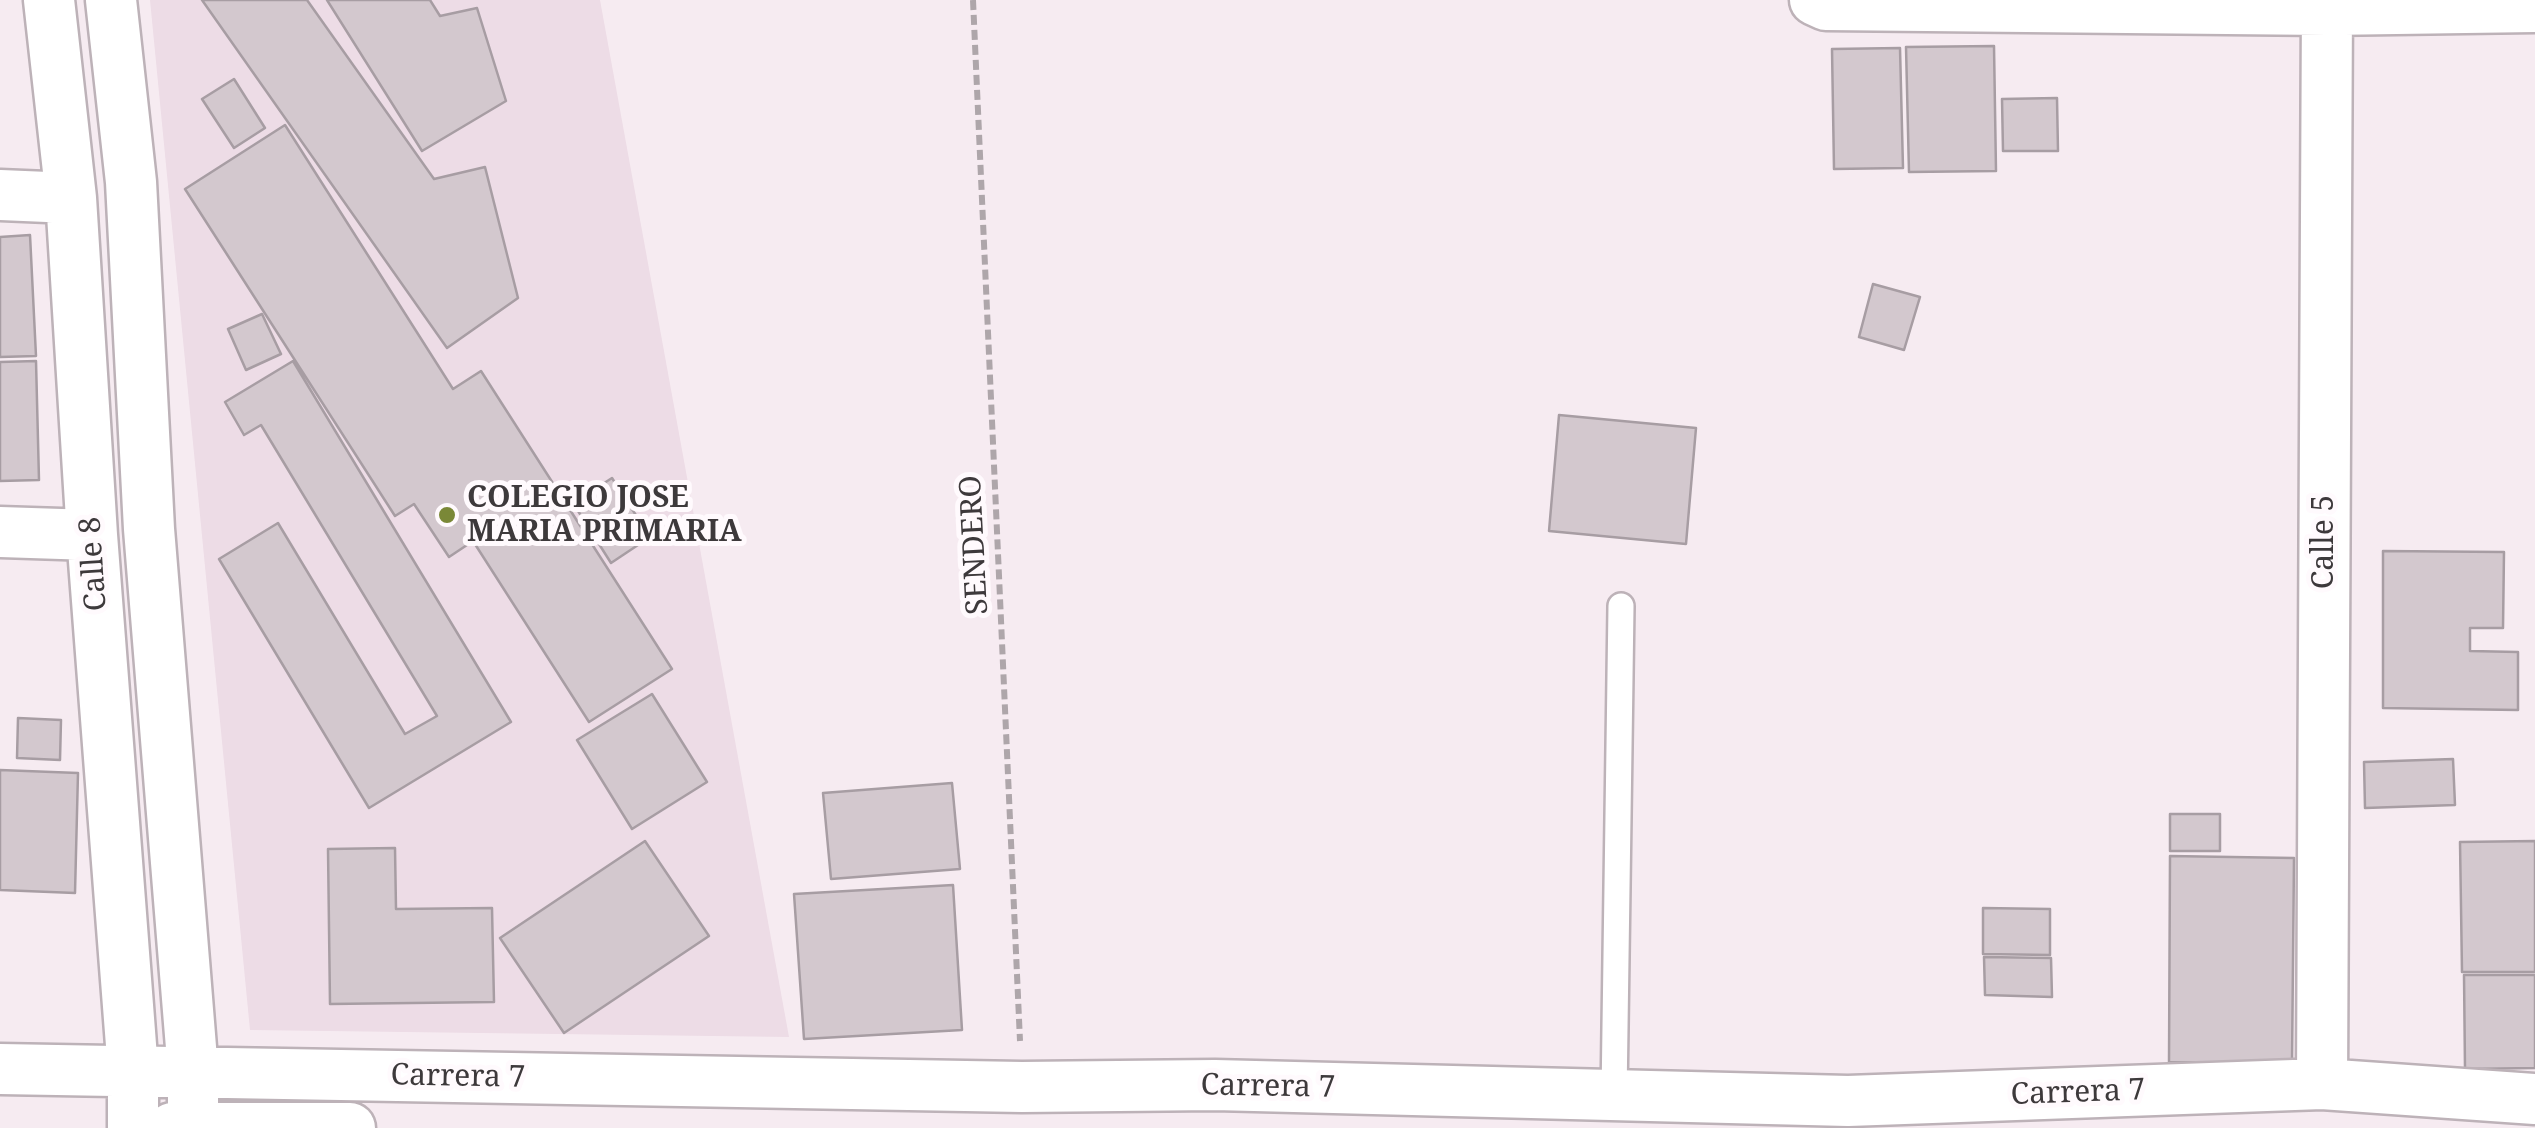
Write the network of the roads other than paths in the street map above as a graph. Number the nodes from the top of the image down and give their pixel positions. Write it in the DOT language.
graph roads {
  1 [pos="49,0"];
  2 [pos="111,0"];
  3 [pos="1815,0"];
  4 [pos="2079,3"];
  5 [pos="2327,5"];
  6 [pos="2535,6"];
  7 [pos="0,195"];
  8 [pos="71,198"];
  9 [pos="0,532"];
  10 [pos="92,534"];
  11 [pos="1621,606"];
  12 [pos="0,1070"];
  13 [pos="133,1071"];
  14 [pos="193,1072"];
  15 [pos="2322,1084"];
  16 [pos="1614,1097"];
  17 [pos="2535,1099"];
  18 [pos="1849,1114"];
  19 [pos="183,1127"];
  20 [pos="133,1128"];
  21 [pos="350,1128"];
  1 -- 8 [label="street, Calle 8"];
  2 -- 14 [label="street, Calle 8"];
  3 -- 4 [label="street"];
  4 -- 5 [label="street"];
  5 -- 6 [label="street"];
  5 -- 15 [label="street, Calle 5"];
  7 -- 8 [label="street"];
  8 -- 10 [label="street, Calle 8"];
  9 -- 10 [label="street"];
  10 -- 13 [label="street, Calle 8"];
  11 -- 16 [label="lane"];
  12 -- 13 [label="street, Carrera 7"];
  13 -- 14 [label="street, Carrera 7"];
  13 -- 20 [label="street, Calle 8"];
  14 -- 16 [label="street, Carrera 7"];
  14 -- 19 [label="street, Calle 8"];
  15 -- 17 [label="street, Carrera 7"];
  15 -- 18 [label="street, Carrera 7"];
  16 -- 18 [label="street, Carrera 7"];
  19 -- 21 [label="street"];
}
